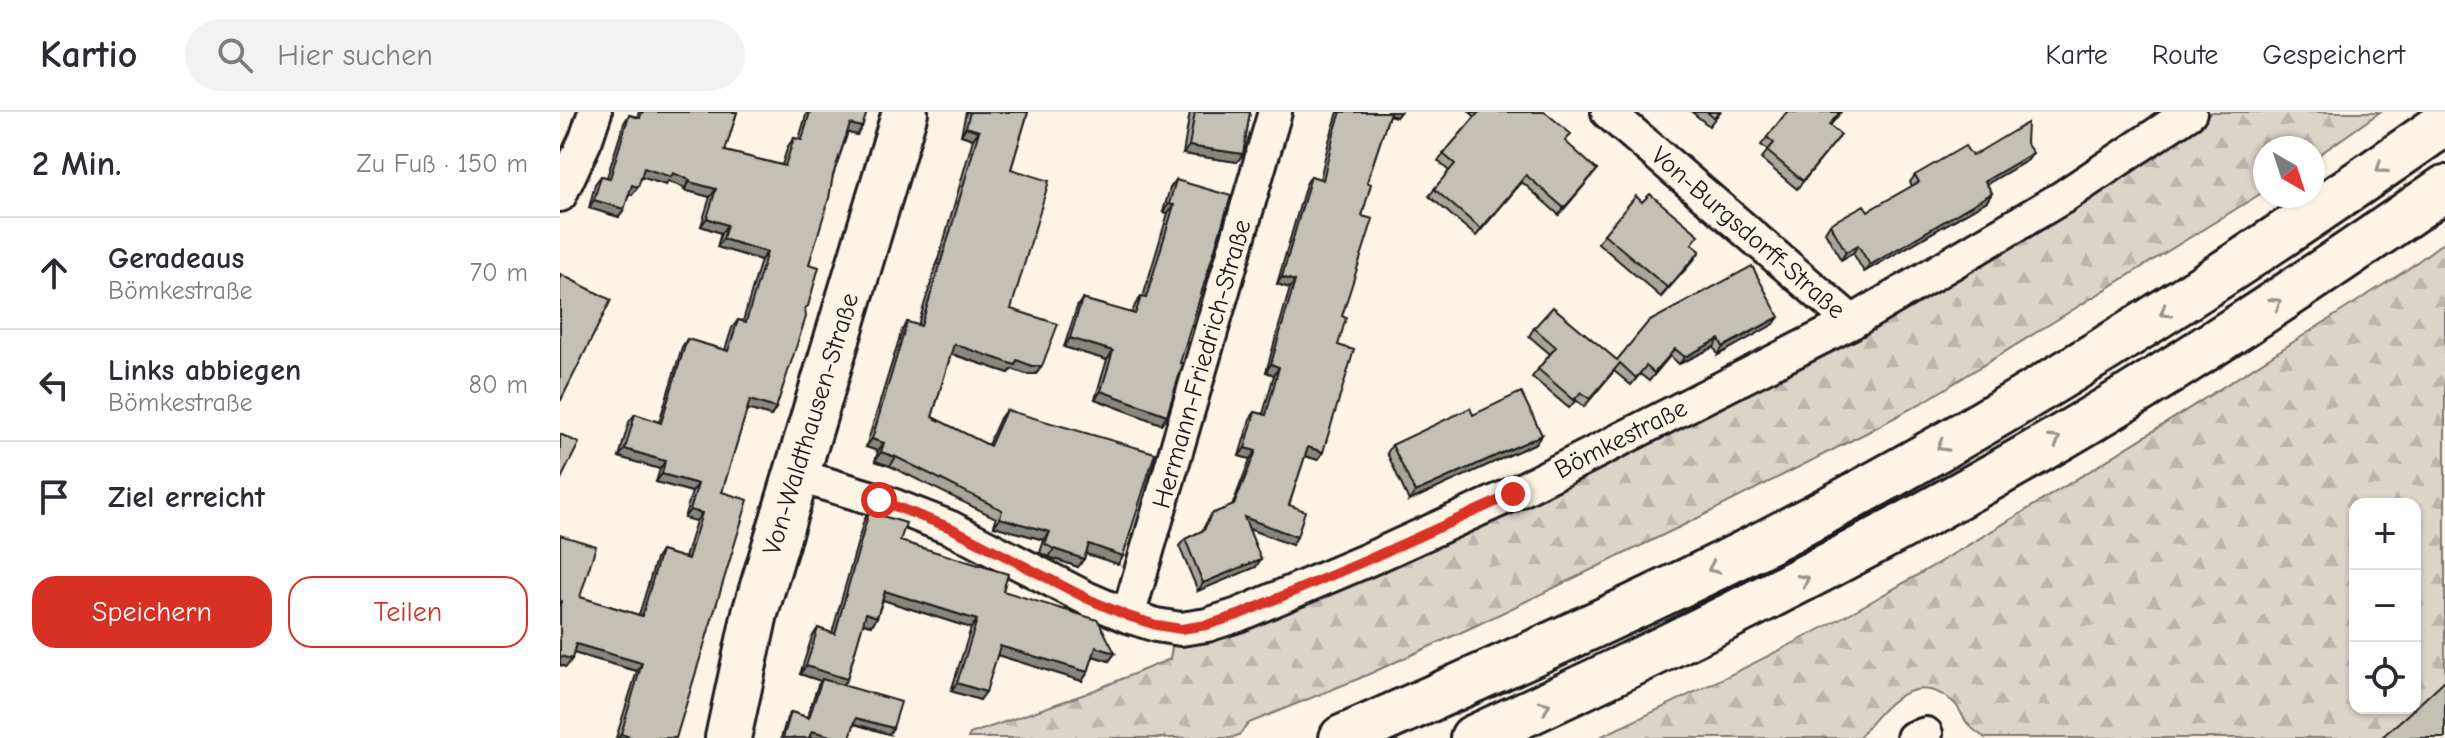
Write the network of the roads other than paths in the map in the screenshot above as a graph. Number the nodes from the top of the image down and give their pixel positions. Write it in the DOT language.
graph roads {
  1 [pos="595,112"];
  2 [pos="905,112"];
  3 [pos="1275,112"];
  4 [pos="1608,112"];
  5 [pos="2190,112"];
  6 [pos="2445,123"];
  7 [pos="2445,188"];
  8 [pos="560,195"];
  9 [pos="1852,322"];
  10 [pos="796,475"];
  11 [pos="1128,616"];
  12 [pos="728,738"];
  13 [pos="1342,738"];
  14 [pos="1473,738"];
  1 -- 8 [label="street"];
  2 -- 10 [label="main road, Von-Waldthausen-Straße"];
  3 -- 11 [label="street, Hermann-Friedrich-Straße"];
  4 -- 9 [label="street, Von-Burgsdorff-Straße"];
  5 -- 9 [label="street, Bömkestraße"];
  6 -- 13 [label="main road, one-way"];
  14 -- 7 [label="main road, one-way"];
  9 -- 11 [label="street, Bömkestraße"];
  10 -- 11 [label="street, Bömkestraße"];
  10 -- 12 [label="main road, Von-Waldthausen-Straße"];
}
